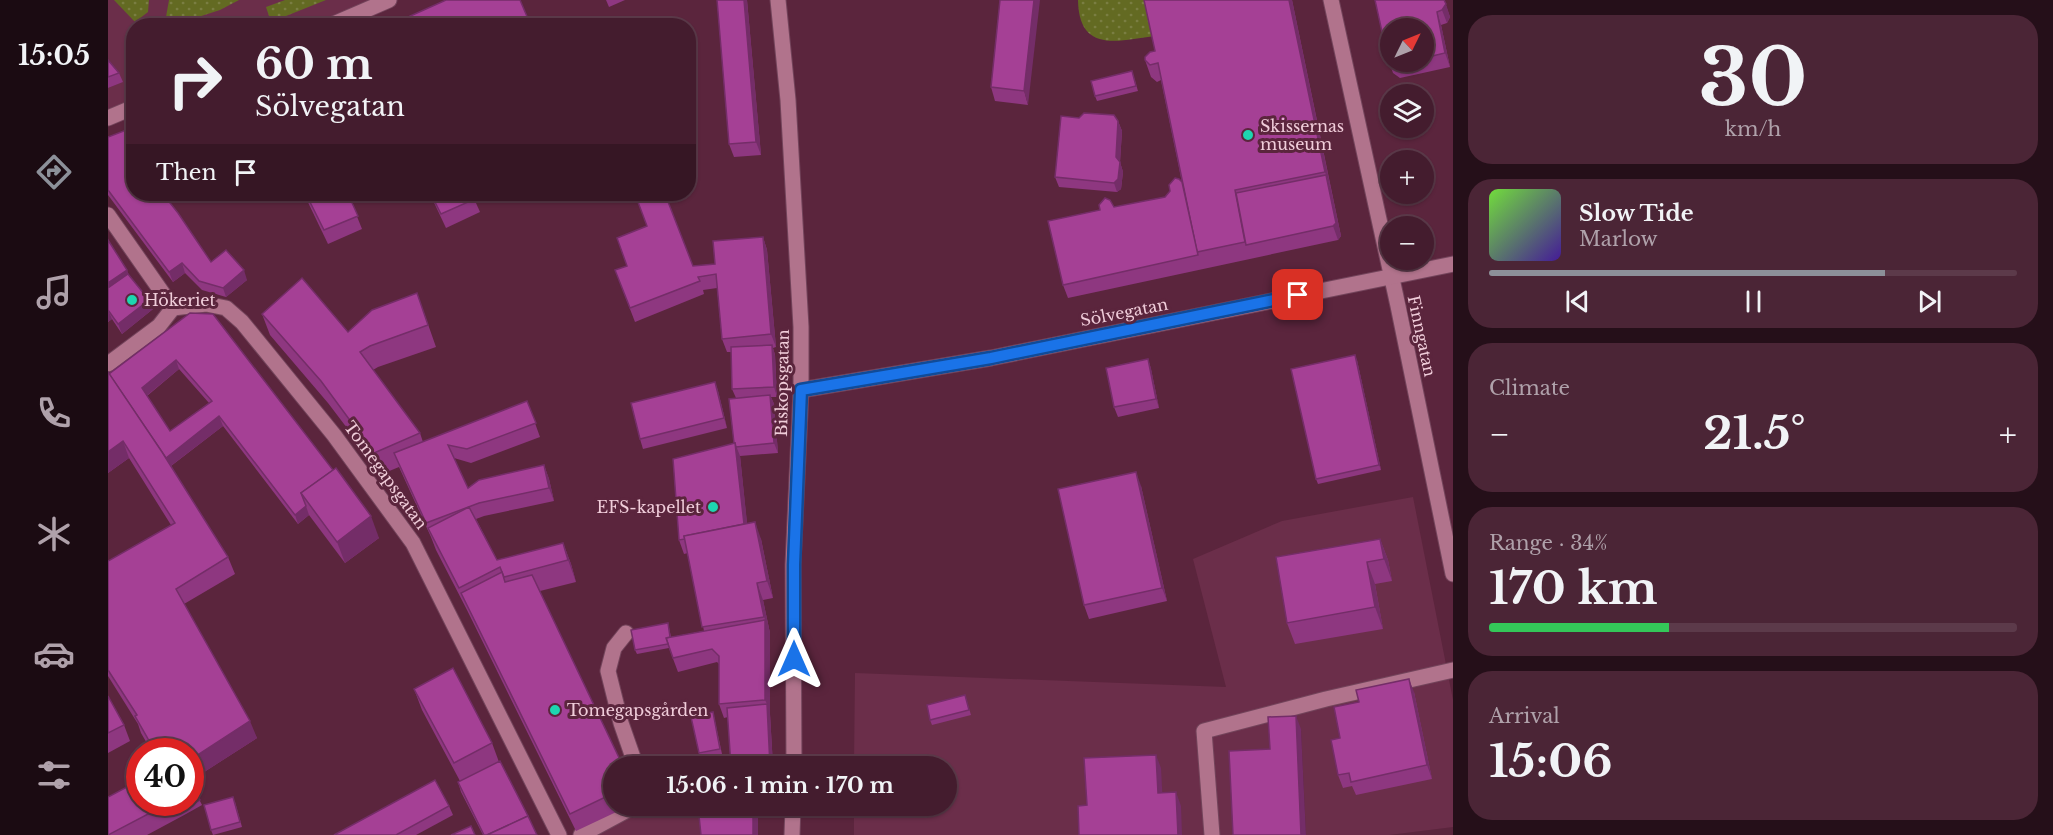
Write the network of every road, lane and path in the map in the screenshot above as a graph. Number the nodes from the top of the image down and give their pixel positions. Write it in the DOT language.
graph roads {
  1 [pos="389,0"];
  2 [pos="778,0"];
  3 [pos="1331,0"];
  4 [pos="347,18"];
  5 [pos="126,110"];
  6 [pos="108,118"];
  7 [pos="108,215"];
  8 [pos="1453,264"];
  9 [pos="1391,275"];
  10 [pos="173,308"];
  11 [pos="108,364"];
  12 [pos="801,390"];
  13 [pos="1453,574"];
  14 [pos="626,633"];
  15 [pos="1453,670"];
  16 [pos="633,756"];
  17 [pos="794,756"];
  18 [pos="616,816"];
  19 [pos="793,816"];
  20 [pos="559,835"];
  21 [pos="580,835"];
  22 [pos="792,835"];
  23 [pos="1212,835"];
  1 -- 4 [label="street"];
  2 -- 12 [label="street, Biskopsgatan"];
  3 -- 9 [label="street, Finngatan"];
  5 -- 6 [label="street"];
  7 -- 10 [label="street"];
  8 -- 9 [label="street, Sölvegatan"];
  9 -- 12 [label="street, Sölvegatan"];
  9 -- 13 [label="street, Finngatan"];
  10 -- 11 [label="street"];
  10 -- 20 [label="street, Tomegapsgatan"];
  12 -- 17 [label="street, Biskopsgatan"];
  14 -- 16 [label="street"];
  15 -- 23 [label="street"];
  18 -- 21 [label="street"];
  19 -- 22 [label="street"];
}
